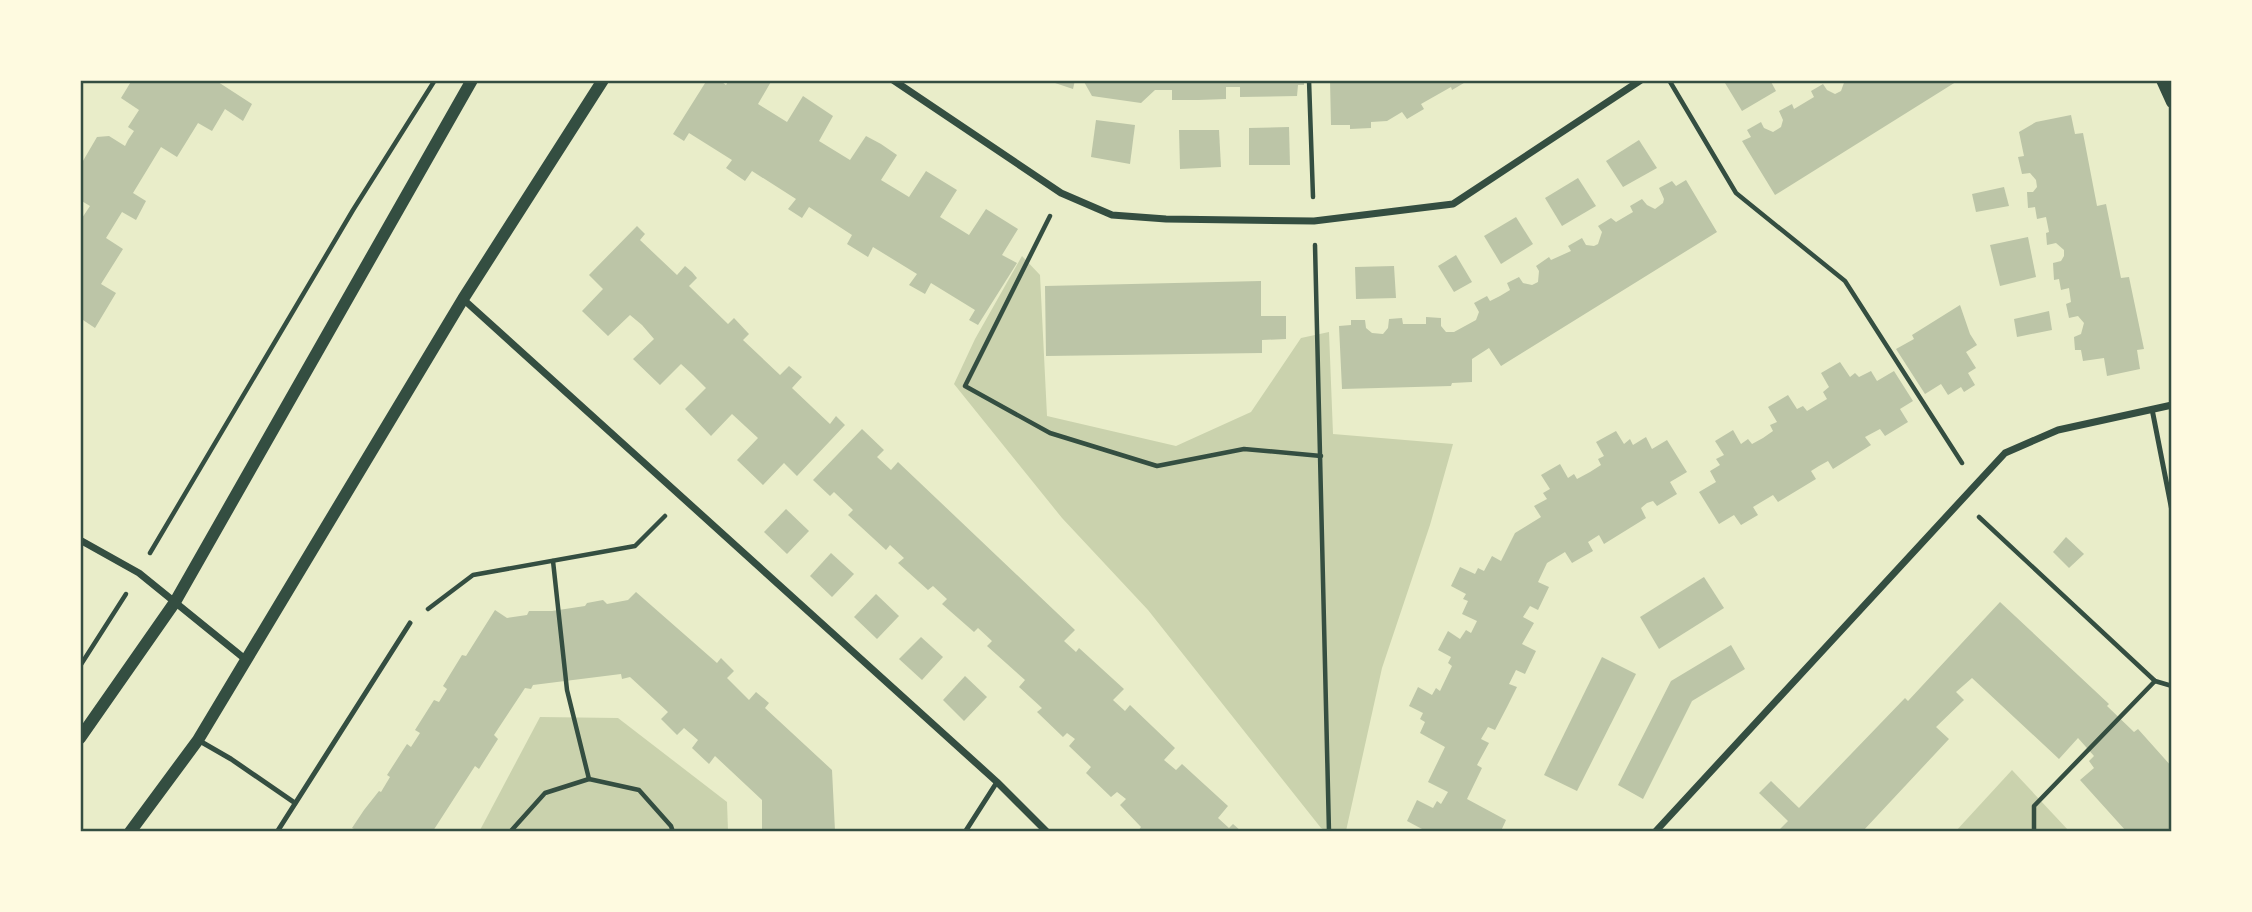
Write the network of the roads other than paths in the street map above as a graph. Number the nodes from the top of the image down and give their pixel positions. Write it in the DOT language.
graph roads {
  1 [pos="472,80"];
  2 [pos="603,80"];
  3 [pos="893,80"];
  4 [pos="1642,80"];
  5 [pos="2162,80"];
  6 [pos="2172,102"];
  7 [pos="463,299"];
  8 [pos="2172,405"];
  9 [pos="2152,409"];
  10 [pos="2172,511"];
  11 [pos="80,540"];
  12 [pos="175,602"];
  13 [pos="410,623"];
  14 [pos="245,659"];
  15 [pos="80,738"];
  16 [pos="198,740"];
  17 [pos="998,782"];
  18 [pos="295,803"];
  19 [pos="130,831"];
  20 [pos="277,831"];
  21 [pos="965,831"];
  22 [pos="1047,831"];
  23 [pos="1655,831"];
  1 -- 12 [label="street"];
  2 -- 7 [label="street"];
  3 -- 4 [label="street"];
  5 -- 6 [label="street"];
  7 -- 14 [label="street"];
  7 -- 17 [label="street"];
  8 -- 9 [label="street"];
  9 -- 10 [label="lane"];
  9 -- 23 [label="street"];
  11 -- 12 [label="street"];
  12 -- 14 [label="street"];
  12 -- 15 [label="street"];
  13 -- 18 [label="lane"];
  14 -- 16 [label="street"];
  16 -- 18 [label="lane"];
  16 -- 19 [label="street"];
  17 -- 21 [label="lane"];
  17 -- 22 [label="street"];
  18 -- 20 [label="lane"];
}
